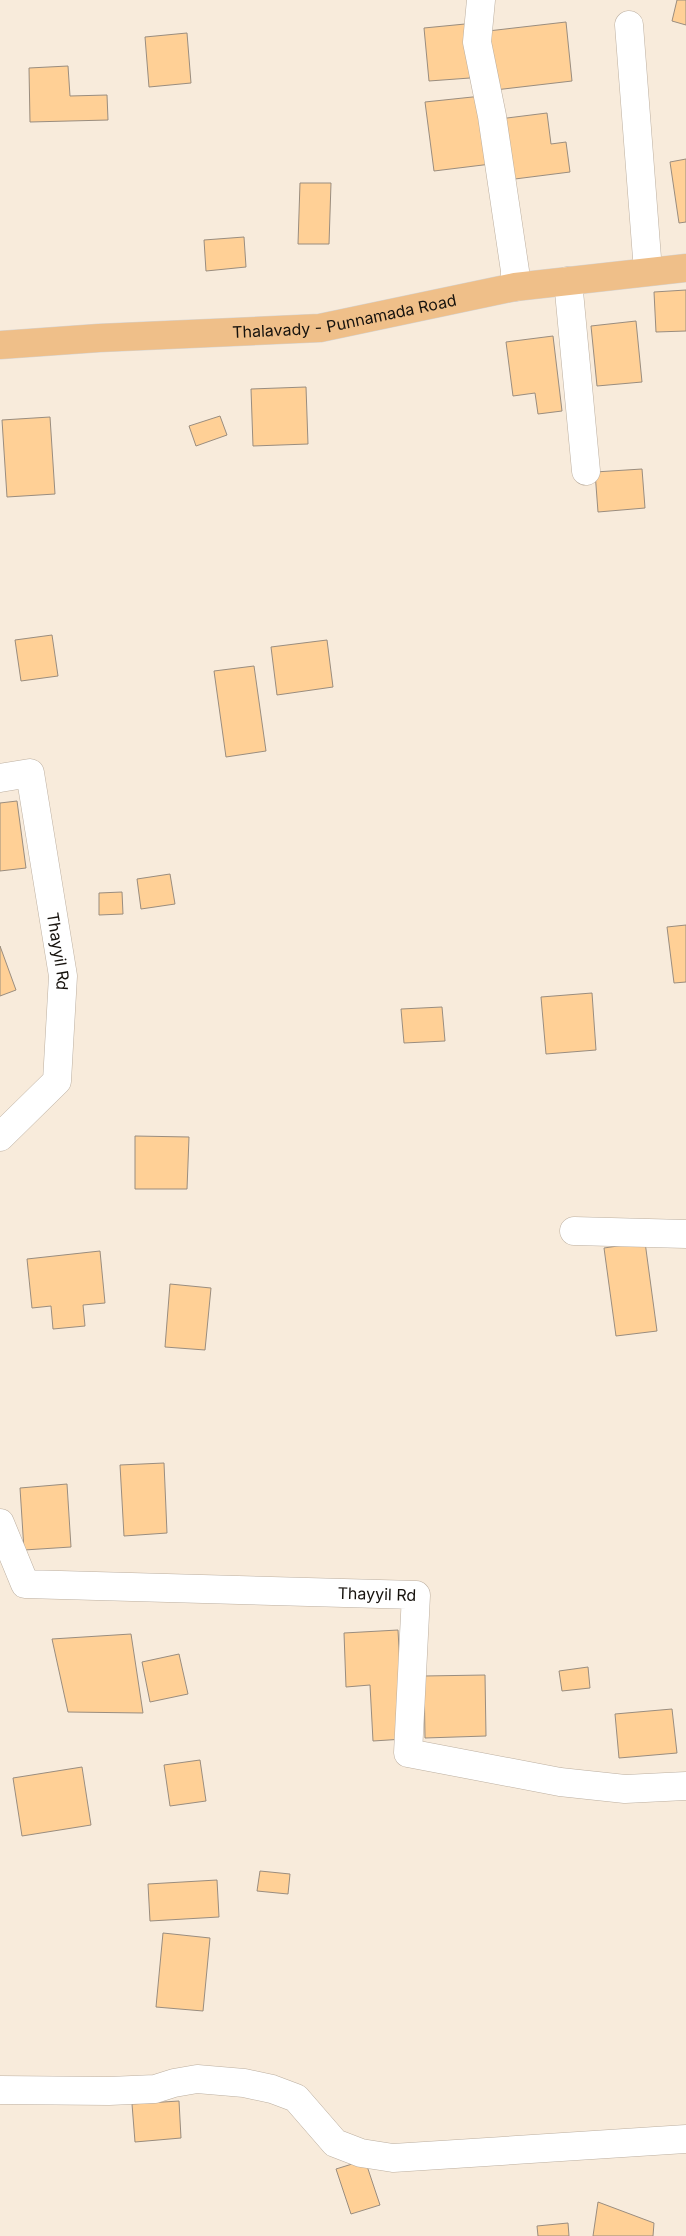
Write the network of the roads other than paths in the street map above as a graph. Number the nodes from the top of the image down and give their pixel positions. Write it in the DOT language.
graph roads {
  1 [pos="481,0"];
  2 [pos="630,25"];
  3 [pos="686,268"];
  4 [pos="648,271"];
  5 [pos="568,281"];
  6 [pos="515,287"];
  7 [pos="0,346"];
  8 [pos="586,470"];
  9 [pos="0,778"];
  10 [pos="0,1137"];
  11 [pos="574,1231"];
  12 [pos="686,1234"];
  13 [pos="0,1523"];
  14 [pos="686,1786"];
  15 [pos="0,2090"];
  16 [pos="686,2139"];
  1 -- 6 [label="street"];
  2 -- 4 [label="street"];
  3 -- 4 [label="main road, Thalavady - Punnamada Road"];
  4 -- 5 [label="main road, Thalavady - Punnamada Road"];
  5 -- 6 [label="main road, Thalavady - Punnamada Road"];
  5 -- 8 [label="street"];
  6 -- 7 [label="main road, Thalavady - Punnamada Road"];
  9 -- 10 [label="street, Thayyil Rd"];
  11 -- 12 [label="street"];
  13 -- 14 [label="street, Thayyil Rd"];
  15 -- 16 [label="street"];
}
